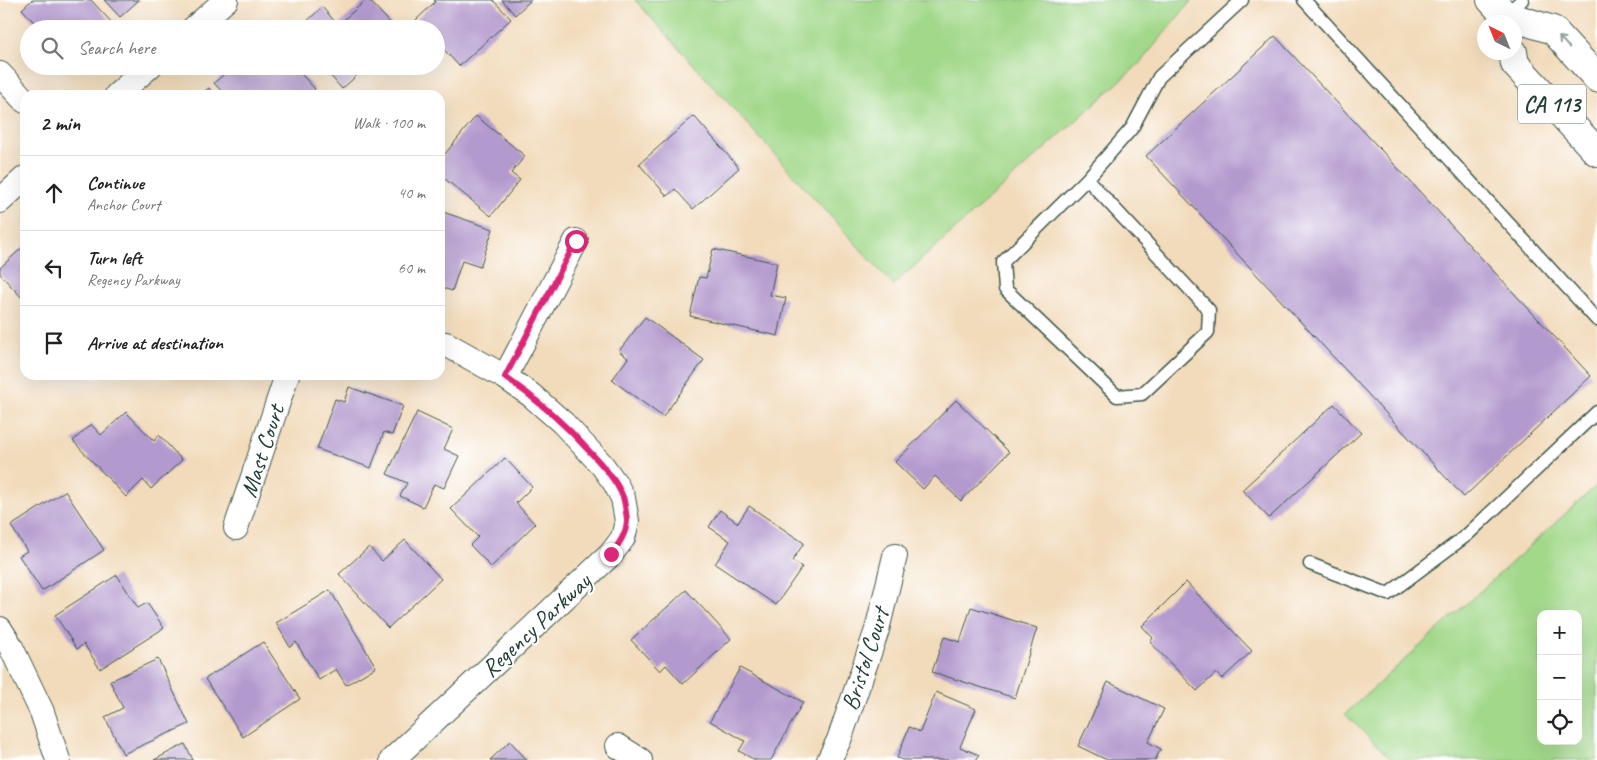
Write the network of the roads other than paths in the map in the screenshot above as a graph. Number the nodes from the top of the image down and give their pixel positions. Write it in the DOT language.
graph roads {
  1 [pos="226,0"];
  2 [pos="1242,0"];
  3 [pos="1304,0"];
  4 [pos="1506,10"];
  5 [pos="203,20"];
  6 [pos="1514,60"];
  7 [pos="0,74"];
  8 [pos="140,75"];
  9 [pos="1597,78"];
  10 [pos="124,90"];
  11 [pos="20,96"];
  12 [pos="1597,152"];
  13 [pos="1086,179"];
  14 [pos="20,183"];
  15 [pos="0,201"];
  16 [pos="576,241"];
  17 [pos="1597,320"];
  18 [pos="445,344"];
  19 [pos="505,377"];
  20 [pos="285,380"];
  21 [pos="1597,412"];
  22 [pos="236,528"];
  23 [pos="895,556"];
  24 [pos="1310,564"];
  25 [pos="0,629"];
  26 [pos="618,746"];
  27 [pos="58,760"];
  28 [pos="392,760"];
  29 [pos="640,760"];
  30 [pos="829,760"];
  1 -- 5 [label="street"];
  2 -- 13 [label="lane"];
  3 -- 17 [label="lane"];
  9 -- 4 [label="main road, CA 113, one-way"];
  6 -- 12 [label="main road, CA 113"];
  7 -- 11 [label="street"];
  8 -- 10 [label="street"];
  13 -- 13 [label="lane"];
  14 -- 15 [label="street"];
  16 -- 19 [label="street"];
  18 -- 19 [label="street, Regency Parkway"];
  19 -- 28 [label="street, Regency Parkway"];
  20 -- 22 [label="street, Mast Court"];
  21 -- 24 [label="lane"];
  23 -- 30 [label="street, Bristol Court"];
  25 -- 27 [label="street"];
  26 -- 29 [label="street"];
}
